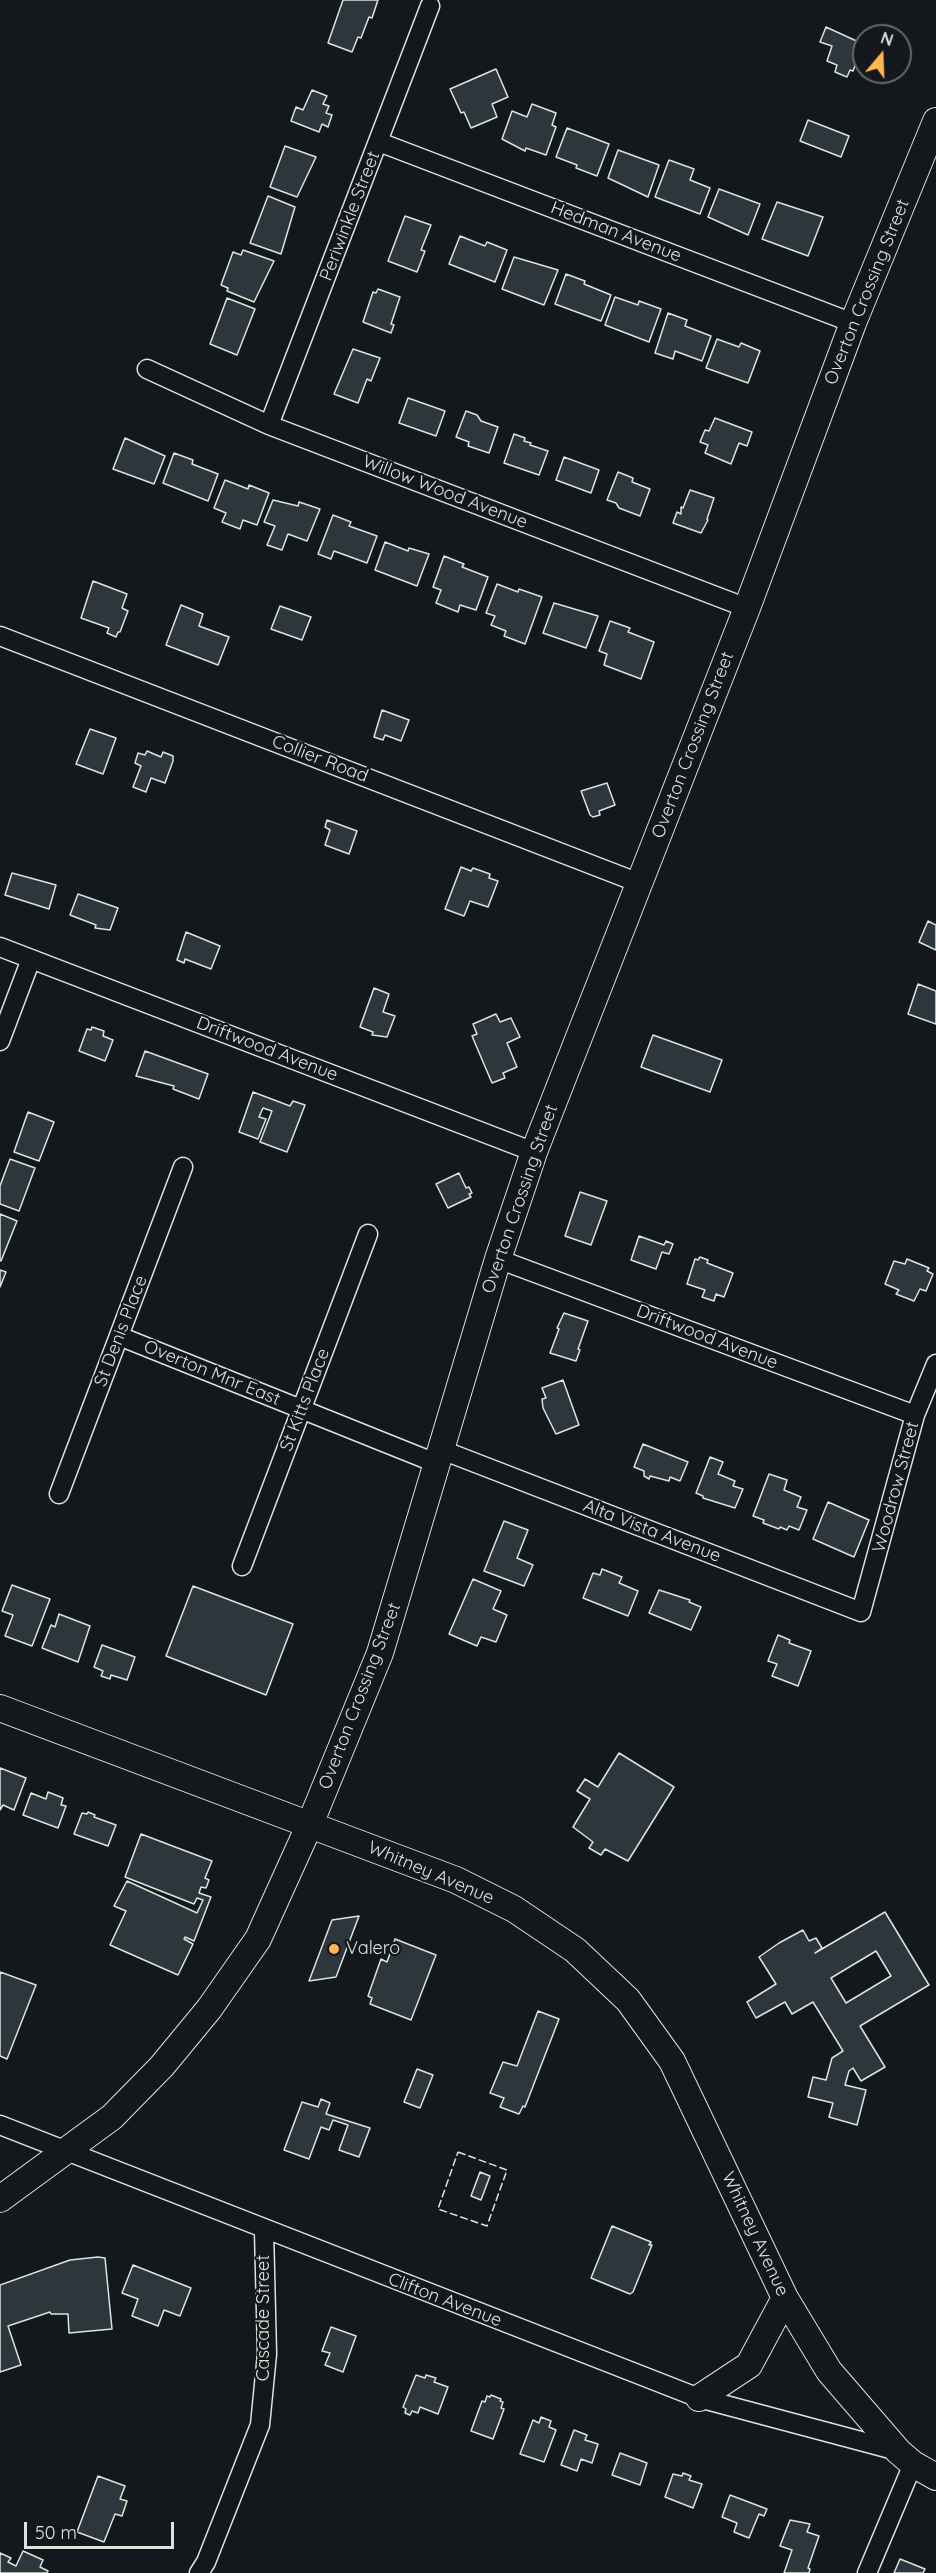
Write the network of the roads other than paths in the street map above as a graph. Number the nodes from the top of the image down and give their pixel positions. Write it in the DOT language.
graph roads {
  1 [pos="430,6"];
  2 [pos="936,121"];
  3 [pos="379,142"];
  4 [pos="853,323"];
  5 [pos="147,369"];
  6 [pos="269,425"];
  7 [pos="747,608"];
  8 [pos="0,636"];
  9 [pos="639,883"];
  10 [pos="0,947"];
  11 [pos="31,959"];
  12 [pos="0,1041"];
  13 [pos="534,1152"];
  14 [pos="183,1167"];
  15 [pos="368,1234"];
  16 [pos="498,1258"];
  17 [pos="119,1336"];
  18 [pos="936,1364"];
  19 [pos="301,1409"];
  20 [pos="915,1415"];
  21 [pos="440,1457"];
  22 [pos="59,1494"];
  23 [pos="242,1566"];
  24 [pos="861,1612"];
  25 [pos="0,1708"];
  26 [pos="310,1824"];
  27 [pos="0,2126"];
  28 [pos="66,2152"];
  29 [pos="0,2199"];
  30 [pos="264,2230"];
  31 [pos="785,2298"];
  32 [pos="699,2398"];
  33 [pos="905,2458"];
  34 [pos="936,2476"];
  35 [pos="199,2573"];
  36 [pos="867,2573"];
  1 -- 3 [label="street, Periwinkle Street"];
  2 -- 4 [label="main road, Overton Crossing Street"];
  3 -- 4 [label="street, Hedman Avenue"];
  3 -- 6 [label="street, Periwinkle Street"];
  4 -- 7 [label="main road, Overton Crossing Street"];
  5 -- 6 [label="street, Willow Wood Avenue"];
  6 -- 7 [label="street, Willow Wood Avenue"];
  7 -- 9 [label="main road, Overton Crossing Street"];
  8 -- 9 [label="street, Collier Road"];
  9 -- 13 [label="main road, Overton Crossing Street"];
  10 -- 11 [label="street, Driftwood Avenue"];
  11 -- 12 [label="street"];
  11 -- 13 [label="street, Driftwood Avenue"];
  13 -- 16 [label="main road, Overton Crossing Street"];
  14 -- 17 [label="street, St Denis Place"];
  15 -- 19 [label="street, St Kitts Place"];
  16 -- 20 [label="street, Driftwood Avenue"];
  16 -- 21 [label="main road, Overton Crossing Street"];
  17 -- 19 [label="street, Overton Mnr East"];
  17 -- 22 [label="street, St Denis Place"];
  18 -- 20 [label="street, Woodrow Street"];
  19 -- 21 [label="street, Overton Mnr East"];
  19 -- 23 [label="street, St Kitts Place"];
  20 -- 24 [label="street, Woodrow Street"];
  21 -- 24 [label="street, Alta Vista Avenue"];
  21 -- 26 [label="main road, Overton Crossing Street"];
  25 -- 26 [label="main road, Whitney Avenue"];
  26 -- 28 [label="main road, Overton Crossing Street"];
  26 -- 31 [label="main road, Whitney Avenue"];
  27 -- 28 [label="street, Clifton Avenue"];
  28 -- 29 [label="main road, Overton Crossing Street"];
  28 -- 30 [label="street, Clifton Avenue"];
  30 -- 32 [label="street, Clifton Avenue"];
  30 -- 35 [label="street, Cascade Street"];
  31 -- 32 [label="main road"];
  31 -- 33 [label="main road, Whitney Avenue"];
  32 -- 33 [label="street, Clifton Avenue"];
  33 -- 34 [label="main road, Clifton Avenue"];
  33 -- 36 [label="street"];
}
